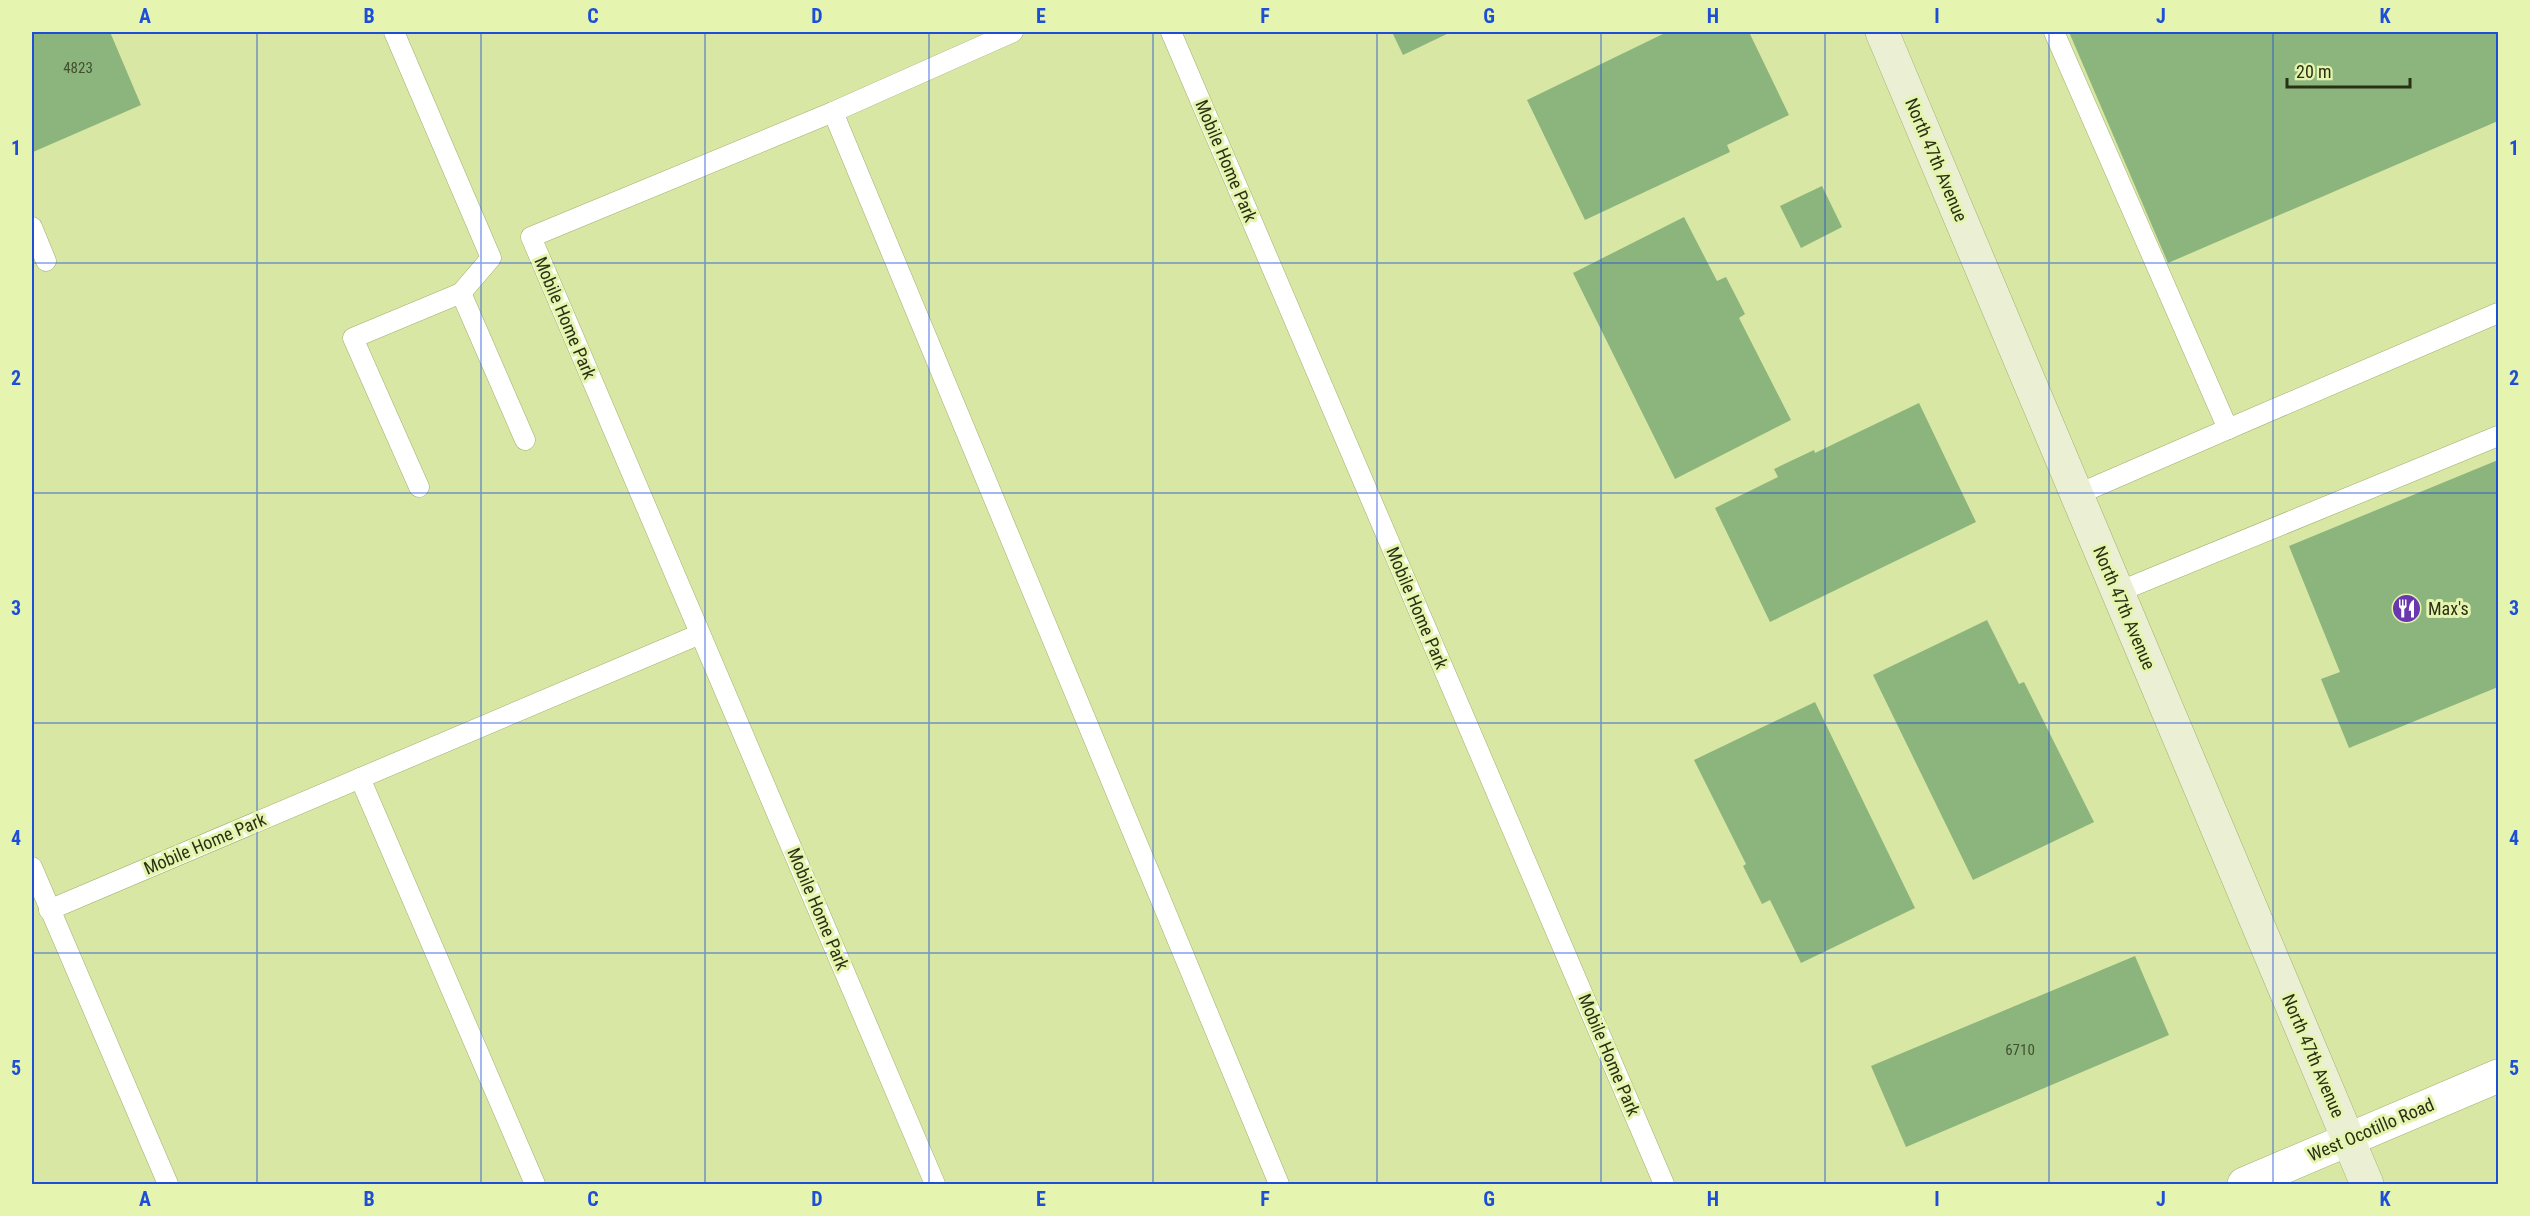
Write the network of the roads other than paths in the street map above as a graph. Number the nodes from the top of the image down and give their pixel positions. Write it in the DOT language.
graph roads {
  1 [pos="394,32"];
  2 [pos="1013,32"];
  3 [pos="1171,32"];
  4 [pos="1882,32"];
  5 [pos="2054,32"];
  6 [pos="833,112"];
  7 [pos="32,227"];
  8 [pos="46,261"];
  9 [pos="461,292"];
  10 [pos="2499,313"];
  11 [pos="2228,429"];
  12 [pos="2499,436"];
  13 [pos="525,440"];
  14 [pos="419,487"];
  15 [pos="2076,495"];
  16 [pos="2118,592"];
  17 [pos="700,634"];
  18 [pos="360,778"];
  19 [pos="32,867"];
  20 [pos="50,910"];
  21 [pos="2499,1076"];
  22 [pos="2348,1140"];
  23 [pos="168,1185"];
  24 [pos="535,1185"];
  25 [pos="935,1185"];
  26 [pos="1279,1185"];
  27 [pos="1664,1185"];
  28 [pos="2244,1185"];
  29 [pos="2367,1185"];
  1 -- 9 [label="lane"];
  2 -- 6 [label="lane, Mobile Home Park"];
  3 -- 27 [label="lane, Mobile Home Park"];
  4 -- 15 [label="street, North 47th Avenue"];
  5 -- 11 [label="lane"];
  6 -- 17 [label="lane, Mobile Home Park"];
  6 -- 26 [label="lane"];
  7 -- 8 [label="lane"];
  9 -- 13 [label="lane"];
  9 -- 14 [label="lane"];
  10 -- 11 [label="lane"];
  11 -- 15 [label="lane"];
  12 -- 16 [label="lane"];
  15 -- 16 [label="street, North 47th Avenue"];
  16 -- 22 [label="street, North 47th Avenue"];
  17 -- 18 [label="lane, Mobile Home Park"];
  17 -- 25 [label="lane, Mobile Home Park"];
  18 -- 20 [label="lane, Mobile Home Park"];
  18 -- 24 [label="lane"];
  19 -- 20 [label="lane"];
  20 -- 23 [label="lane"];
  21 -- 22 [label="street, West Ocotillo Road"];
  22 -- 28 [label="street, West Ocotillo Road"];
  22 -- 29 [label="street, North 47th Avenue"];
}
